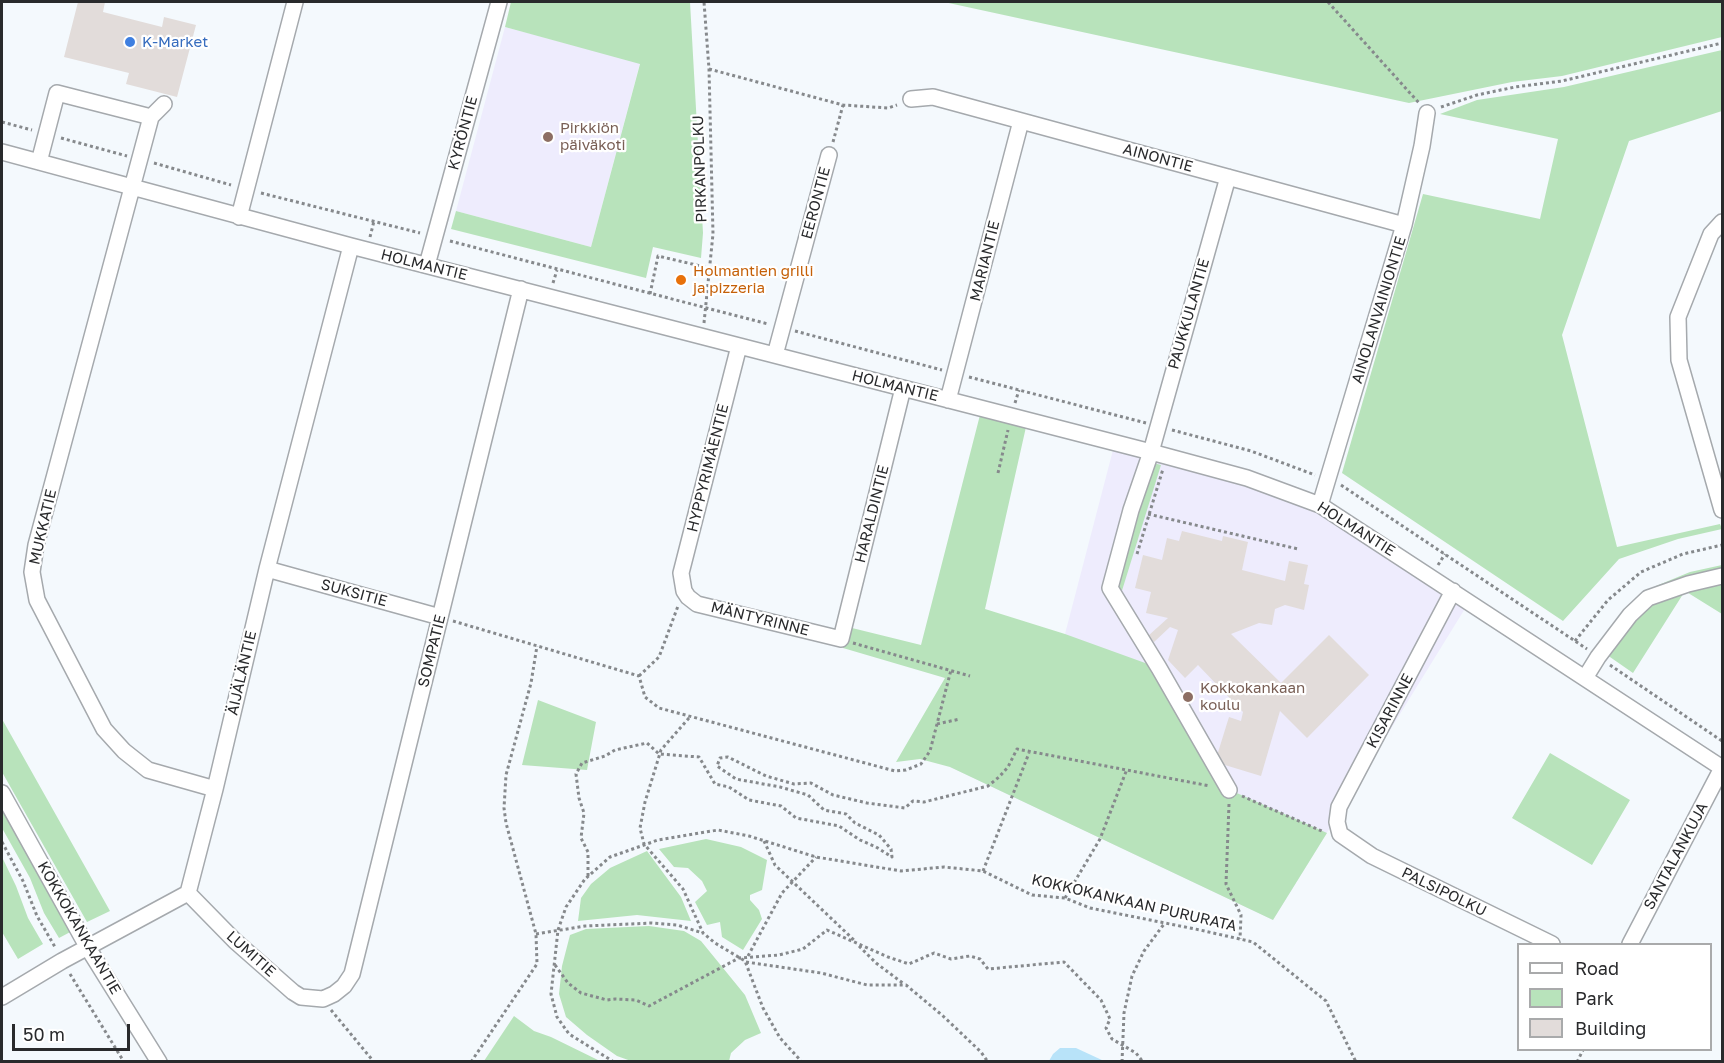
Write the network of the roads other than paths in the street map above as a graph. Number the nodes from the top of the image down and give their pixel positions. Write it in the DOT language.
graph roads {
  1 [pos="296,2"];
  2 [pos="499,2"];
  3 [pos="911,99"];
  4 [pos="164,104"];
  5 [pos="1427,113"];
  6 [pos="151,117"];
  7 [pos="1021,121"];
  8 [pos="2,152"];
  9 [pos="829,155"];
  10 [pos="39,162"];
  11 [pos="1228,177"];
  12 [pos="133,188"];
  13 [pos="239,217"];
  14 [pos="1722,222"];
  15 [pos="1404,225"];
  16 [pos="351,246"];
  17 [pos="427,265"];
  18 [pos="521,289"];
  19 [pos="739,346"];
  20 [pos="775,355"];
  21 [pos="903,388"];
  22 [pos="948,399"];
  23 [pos="1151,452"];
  24 [pos="1320,505"];
  25 [pos="1722,510"];
  26 [pos="267,569"];
  27 [pos="1722,576"];
  28 [pos="684,591"];
  29 [pos="1453,591"];
  30 [pos="440,617"];
  31 [pos="841,639"];
  32 [pos="1586,678"];
  33 [pos="1722,768"];
  34 [pos="215,789"];
  35 [pos="1230,790"];
  36 [pos="2,793"];
  37 [pos="1340,834"];
  38 [pos="188,893"];
  39 [pos="1548,943"];
  40 [pos="1631,943"];
  41 [pos="88,948"];
  42 [pos="2,997"];
  43 [pos="323,999"];
  44 [pos="159,1062"];
  1 -- 13 [label="street"];
  2 -- 17 [label="street, KYRÖNTIE"];
  3 -- 7 [label="street, AINONTIE"];
  4 -- 6 [label="street"];
  5 -- 15 [label="street, AINOLANVAINIONTIE"];
  6 -- 10 [label="street"];
  6 -- 12 [label="street, MUKKATIE"];
  7 -- 11 [label="street, AINONTIE"];
  7 -- 22 [label="street, MARIANTIE"];
  8 -- 10 [label="street, HOLMANTIE"];
  9 -- 20 [label="street, EERONTIE"];
  10 -- 12 [label="street, HOLMANTIE"];
  11 -- 15 [label="street, AINONTIE"];
  11 -- 23 [label="street, PAUKKULANTIE"];
  12 -- 13 [label="street, HOLMANTIE"];
  12 -- 34 [label="street, MUKKATIE"];
  13 -- 16 [label="street, HOLMANTIE"];
  14 -- 25 [label="street"];
  15 -- 24 [label="street, AINOLANVAINIONTIE"];
  16 -- 17 [label="street, HOLMANTIE"];
  16 -- 26 [label="street, ÄIJÄLÄNTIE"];
  17 -- 18 [label="street, HOLMANTIE"];
  18 -- 19 [label="street, HOLMANTIE"];
  18 -- 30 [label="street, SOMPATIE"];
  19 -- 20 [label="street, HOLMANTIE"];
  19 -- 28 [label="street, HYPPYRIMÄENTIE"];
  20 -- 21 [label="street, HOLMANTIE"];
  21 -- 22 [label="street, HOLMANTIE"];
  21 -- 31 [label="street, HARALDINTIE"];
  22 -- 23 [label="street, HOLMANTIE"];
  23 -- 24 [label="street, HOLMANTIE"];
  23 -- 35 [label="street, PAUKKULANTIE"];
  24 -- 29 [label="street, HOLMANTIE"];
  26 -- 30 [label="street, SUKSITIE"];
  26 -- 34 [label="street, ÄIJÄLÄNTIE"];
  27 -- 32 [label="street"];
  28 -- 31 [label="street, MÄNTYRINNE"];
  29 -- 32 [label="street, HOLMANTIE"];
  29 -- 37 [label="street, KISARINNE"];
  30 -- 43 [label="street, SOMPATIE"];
  32 -- 33 [label="street, HOLMANTIE"];
  33 -- 40 [label="street, SANTALANKUJA"];
  34 -- 38 [label="street, ÄIJÄLÄNTIE"];
  36 -- 41 [label="street, KOKKOKANKAANTIE"];
  37 -- 39 [label="street, PALSIPOLKU"];
  38 -- 41 [label="street"];
  38 -- 43 [label="street, LUMITIE"];
  41 -- 42 [label="street"];
  41 -- 44 [label="street, KOKKOKANKAANTIE"];
}
